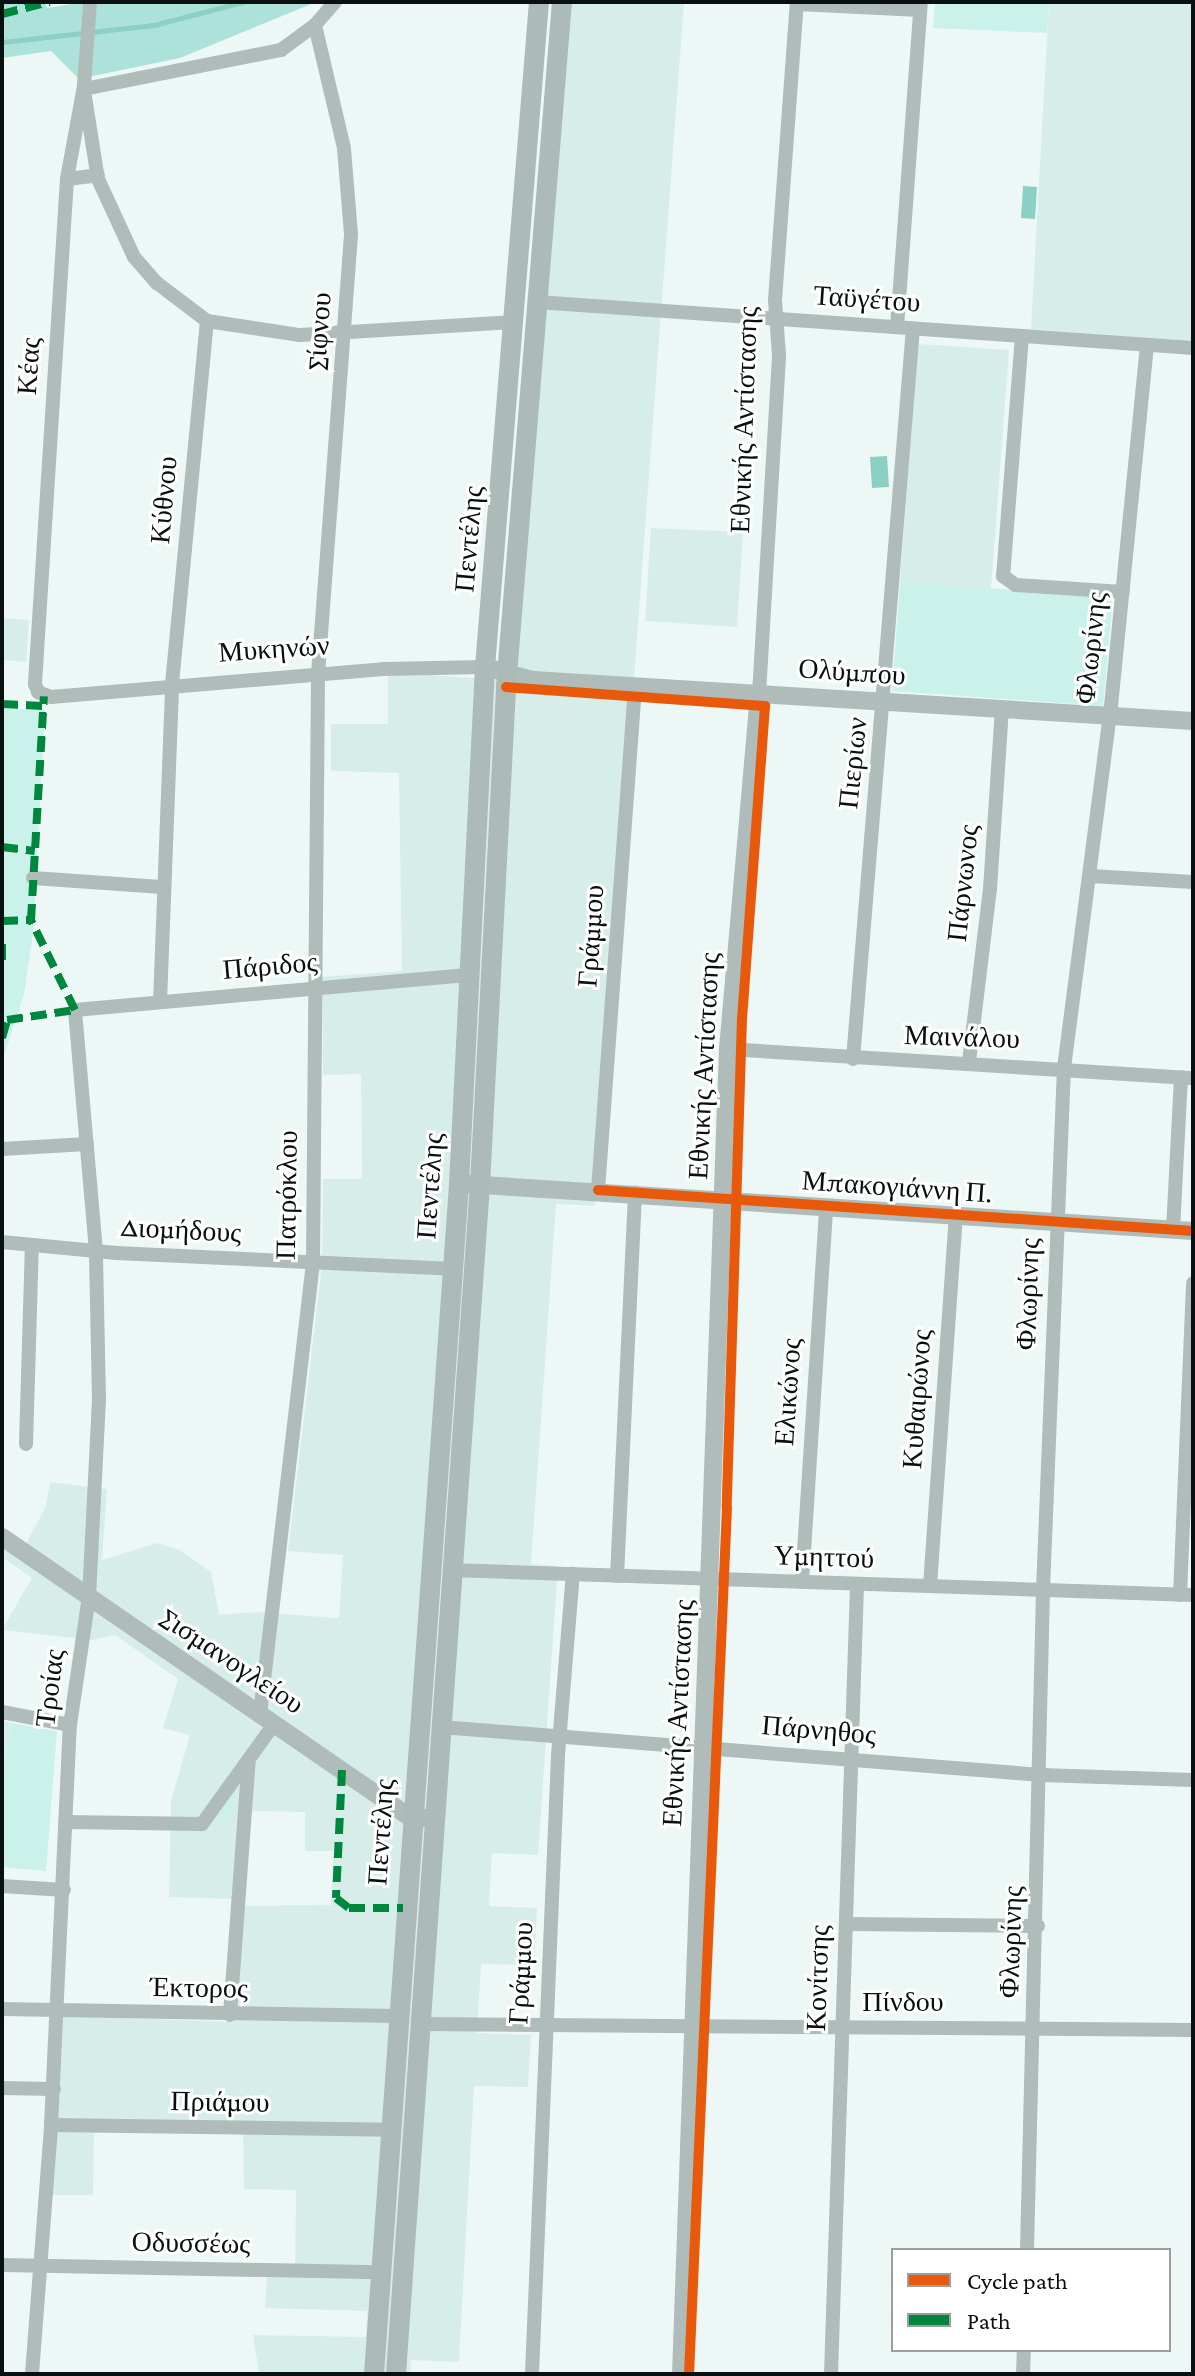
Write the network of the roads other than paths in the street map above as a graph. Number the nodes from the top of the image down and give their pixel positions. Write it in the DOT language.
graph roads {
  1 [pos="90,2"];
  2 [pos="335,2"];
  3 [pos="539,2"];
  4 [pos="562,2"];
  5 [pos="797,3"];
  6 [pos="921,6"];
  7 [pos="315,25"];
  8 [pos="84,88"];
  9 [pos="98,175"];
  10 [pos="67,179"];
  11 [pos="537,302"];
  12 [pos="779,319"];
  13 [pos="207,321"];
  14 [pos="513,322"];
  15 [pos="897,327"];
  16 [pos="913,328"];
  17 [pos="346,335"];
  18 [pos="1022,336"];
  19 [pos="1147,345"];
  20 [pos="1193,348"];
  21 [pos="1123,592"];
  22 [pos="485,667"];
  23 [pos="318,674"];
  24 [pos="507,677"];
  25 [pos="172,684"];
  26 [pos="635,687"];
  27 [pos="759,694"];
  28 [pos="44,696"];
  29 [pos="885,702"];
  30 [pos="1002,709"];
  31 [pos="1110,716"];
  32 [pos="1193,721"];
  33 [pos="1091,876"];
  34 [pos="33,878"];
  35 [pos="1193,882"];
  36 [pos="162,887"];
  37 [pos="470,975"];
  38 [pos="314,988"];
  39 [pos="160,1002"];
  40 [pos="75,1010"];
  41 [pos="728,1049"];
  42 [pos="853,1059"];
  43 [pos="969,1062"];
  44 [pos="1064,1068"];
  45 [pos="1187,1078"];
  46 [pos="87,1144"];
  47 [pos="2,1149"];
  48 [pos="473,1183"];
  49 [pos="598,1190"];
  50 [pos="635,1192"];
  51 [pos="726,1199"];
  52 [pos="826,1206"];
  53 [pos="956,1215"];
  54 [pos="1056,1222"];
  55 [pos="1173,1230"];
  56 [pos="1193,1231"];
  57 [pos="2,1242"];
  58 [pos="32,1245"];
  59 [pos="96,1251"];
  60 [pos="313,1262"];
  61 [pos="453,1269"];
  62 [pos="1193,1283"];
  63 [pos="26,1444"];
  64 [pos="2,1537"];
  65 [pos="452,1570"];
  66 [pos="573,1574"];
  67 [pos="617,1576"];
  68 [pos="713,1579"];
  69 [pos="802,1582"];
  70 [pos="857,1584"];
  71 [pos="930,1586"];
  72 [pos="1043,1590"];
  73 [pos="1187,1595"];
  74 [pos="89,1597"];
  75 [pos="2,1712"];
  76 [pos="267,1719"];
  77 [pos="70,1725"];
  78 [pos="441,1727"];
  79 [pos="559,1737"];
  80 [pos="703,1747"];
  81 [pos="249,1758"];
  82 [pos="851,1759"];
  83 [pos="1041,1775"];
  84 [pos="1193,1780"];
  85 [pos="410,1817"];
  86 [pos="434,1819"];
  87 [pos="66,1822"];
  88 [pos="2,1886"];
  89 [pos="64,1890"];
  90 [pos="846,1924"];
  91 [pos="1038,1926"];
  92 [pos="2,2009"];
  93 [pos="55,2011"];
  94 [pos="230,2015"];
  95 [pos="396,2016"];
  96 [pos="420,2024"];
  97 [pos="544,2025"];
  98 [pos="690,2026"];
  99 [pos="842,2027"];
  100 [pos="1034,2029"];
  101 [pos="1193,2030"];
  102 [pos="2,2088"];
  103 [pos="54,2089"];
  104 [pos="51,2125"];
  105 [pos="389,2130"];
  106 [pos="1027,2248"];
  107 [pos="2,2265"];
  108 [pos="40,2267"];
  109 [pos="380,2272"];
  110 [pos="1024,2352"];
  111 [pos="32,2374"];
  112 [pos="374,2374"];
  113 [pos="396,2374"];
  114 [pos="532,2374"];
  115 [pos="681,2374"];
  116 [pos="831,2374"];
  117 [pos="1023,2374"];
  1 -- 8 [label="street"];
  2 -- 7 [label="street"];
  3 -- 14 [label="main road, Πεντέλης"];
  4 -- 11 [label="main road, Πεντέλης"];
  5 -- 6 [label="street"];
  5 -- 12 [label="street, Εθνικής Αντίστασης"];
  6 -- 15 [label="street"];
  7 -- 8 [label="street"];
  7 -- 17 [label="street, Σίφνου"];
  8 -- 9 [label="street"];
  8 -- 10 [label="street, Κέας"];
  9 -- 10 [label="street"];
  9 -- 13 [label="street"];
  10 -- 28 [label="street, Κέας"];
  11 -- 12 [label="street, Ταϋγέτου"];
  11 -- 24 [label="main road, Πεντέλης"];
  12 -- 15 [label="street, Ταϋγέτου"];
  12 -- 27 [label="street, Εθνικής Αντίστασης"];
  13 -- 17 [label="street"];
  13 -- 25 [label="street, Κύθνου"];
  14 -- 17 [label="street"];
  14 -- 22 [label="main road, Πεντέλης"];
  15 -- 16 [label="street, Ταϋγέτου"];
  16 -- 18 [label="street, Ταϋγέτου"];
  16 -- 29 [label="street, Πιερίων"];
  17 -- 23 [label="street, Σίφνου"];
  18 -- 19 [label="street, Ταϋγέτου"];
  18 -- 21 [label="street"];
  19 -- 20 [label="street, Ταϋγέτου"];
  19 -- 21 [label="street, Φλωρίνης"];
  21 -- 31 [label="street, Φλωρίνης"];
  22 -- 23 [label="street, Μυκηνών"];
  22 -- 24 [label="street, Μυκηνών"];
  22 -- 37 [label="main road, Πεντέλης"];
  23 -- 25 [label="street, Μυκηνών"];
  23 -- 38 [label="street, Πατρόκλου"];
  24 -- 26 [label="street, Ολύμπου"];
  24 -- 48 [label="main road, Πεντέλης"];
  25 -- 28 [label="street, Μυκηνών"];
  25 -- 36 [label="street, Κύθνου"];
  26 -- 27 [label="street, Ολύμπου"];
  26 -- 49 [label="street, Γράμμου"];
  27 -- 29 [label="street, Ολύμπου"];
  27 -- 41 [label="street, Εθνικής Αντίστασης"];
  29 -- 30 [label="street, Ολύμπου"];
  29 -- 42 [label="street, Πιερίων"];
  30 -- 31 [label="street, Ολύμπου"];
  30 -- 43 [label="street, Πάρνωνος"];
  31 -- 32 [label="street, Ολύμπου"];
  31 -- 33 [label="street, Φλωρίνης"];
  33 -- 35 [label="street"];
  33 -- 44 [label="street, Φλωρίνης"];
  34 -- 36 [label="street"];
  36 -- 39 [label="street, Κύθνου"];
  37 -- 38 [label="street, Πάριδος"];
  37 -- 48 [label="main road, Πεντέλης"];
  38 -- 39 [label="street, Πάριδος"];
  38 -- 60 [label="street, Πατρόκλου"];
  39 -- 40 [label="street, Πάριδος"];
  40 -- 46 [label="street, Τροίας"];
  41 -- 42 [label="street, Μαινάλου"];
  41 -- 51 [label="street, Εθνικής Αντίστασης"];
  42 -- 43 [label="street, Μαινάλου"];
  43 -- 44 [label="street, Μαινάλου"];
  44 -- 45 [label="street, Μαινάλου"];
  44 -- 54 [label="street, Φλωρίνης"];
  45 -- 55 [label="street"];
  46 -- 47 [label="street"];
  46 -- 59 [label="street, Τροίας"];
  48 -- 49 [label="street, Μπακογιάννη Π."];
  48 -- 61 [label="main road, Πεντέλης"];
  48 -- 65 [label="main road, Πεντέλης"];
  49 -- 50 [label="street, Μπακογιάννη Π."];
  50 -- 51 [label="street, Μπακογιάννη Π."];
  50 -- 67 [label="street"];
  51 -- 52 [label="street, Μπακογιάννη Π."];
  51 -- 68 [label="street, Εθνικής Αντίστασης"];
  52 -- 53 [label="street, Μπακογιάννη Π."];
  52 -- 69 [label="street, Ελικώνος"];
  53 -- 54 [label="street, Μπακογιάννη Π."];
  53 -- 71 [label="street, Κυθαιρώνος"];
  54 -- 55 [label="street, Μπακογιάννη Π."];
  54 -- 72 [label="street, Φλωρίνης"];
  55 -- 56 [label="street, Μπακογιάννη Π."];
  57 -- 58 [label="street, Διομήδους"];
  58 -- 59 [label="street, Διομήδους"];
  58 -- 63 [label="street"];
  59 -- 60 [label="street, Διομήδους"];
  59 -- 74 [label="street, Τροίας"];
  60 -- 61 [label="street, Διομήδους"];
  60 -- 76 [label="street, Πατρόκλου"];
  61 -- 85 [label="main road, Πεντέλης"];
  62 -- 73 [label="street"];
  64 -- 74 [label="street, Σισμανογλείου"];
  65 -- 66 [label="street, Υμηττού"];
  65 -- 78 [label="main road, Πεντέλης"];
  66 -- 67 [label="street, Υμηττού"];
  66 -- 79 [label="street, Γράμμου"];
  67 -- 68 [label="street, Υμηττού"];
  68 -- 69 [label="street, Υμηττού"];
  68 -- 80 [label="street, Εθνικής Αντίστασης"];
  69 -- 70 [label="street, Υμηττού"];
  70 -- 71 [label="street, Υμηττού"];
  70 -- 82 [label="street, Κονίτσης"];
  71 -- 72 [label="street, Υμηττού"];
  72 -- 73 [label="street, Υμηττού"];
  72 -- 83 [label="street, Φλωρίνης"];
  74 -- 76 [label="street, Σισμανογλείου"];
  74 -- 77 [label="street, Τροίας"];
  75 -- 77 [label="street"];
  76 -- 81 [label="street"];
  76 -- 85 [label="street, Σισμανογλείου"];
  77 -- 87 [label="street, Τροίας"];
  78 -- 79 [label="street, Πάρνηθος"];
  78 -- 86 [label="main road, Πεντέλης"];
  79 -- 80 [label="street, Πάρνηθος"];
  79 -- 97 [label="street, Γράμμου"];
  80 -- 82 [label="street, Πάρνηθος"];
  80 -- 98 [label="street, Εθνικής Αντίστασης"];
  81 -- 87 [label="street"];
  81 -- 94 [label="street"];
  82 -- 83 [label="street, Πάρνηθος"];
  82 -- 90 [label="street, Κονίτσης"];
  83 -- 84 [label="street, Πάρνηθος"];
  83 -- 91 [label="street, Φλωρίνης"];
  85 -- 86 [label="street, Σισμανογλείου"];
  85 -- 95 [label="main road, Πεντέλης"];
  86 -- 96 [label="main road, Πεντέλης"];
  87 -- 89 [label="street, Τροίας"];
  88 -- 89 [label="street"];
  89 -- 93 [label="street, Τροίας"];
  90 -- 91 [label="street"];
  90 -- 99 [label="street, Κονίτσης"];
  91 -- 100 [label="street, Φλωρίνης"];
  92 -- 93 [label="street, Έκτορος"];
  93 -- 94 [label="street, Έκτορος"];
  93 -- 103 [label="street, Τροίας"];
  94 -- 95 [label="street, Έκτορος"];
  95 -- 105 [label="main road, Πεντέλης"];
  96 -- 97 [label="street, Πίνδου"];
  96 -- 113 [label="main road, Πεντέλης"];
  97 -- 98 [label="street, Πίνδου"];
  97 -- 114 [label="street, Γράμμου"];
  98 -- 99 [label="street, Πίνδου"];
  98 -- 115 [label="street, Εθνικής Αντίστασης"];
  99 -- 100 [label="street, Πίνδου"];
  99 -- 116 [label="street, Κονίτσης"];
  100 -- 101 [label="street, Πίνδου"];
  100 -- 106 [label="street, Φλωρίνης"];
  102 -- 103 [label="street"];
  103 -- 104 [label="street, Τροίας"];
  104 -- 105 [label="street, Πριάμου"];
  104 -- 108 [label="street, Τροίας"];
  105 -- 109 [label="main road, Πεντέλης"];
  107 -- 108 [label="street, Οδυσσέως"];
  108 -- 109 [label="street, Οδυσσέως"];
  108 -- 111 [label="street, Τροίας"];
  109 -- 112 [label="main road, Πεντέλης"];
  110 -- 117 [label="street"];
}
